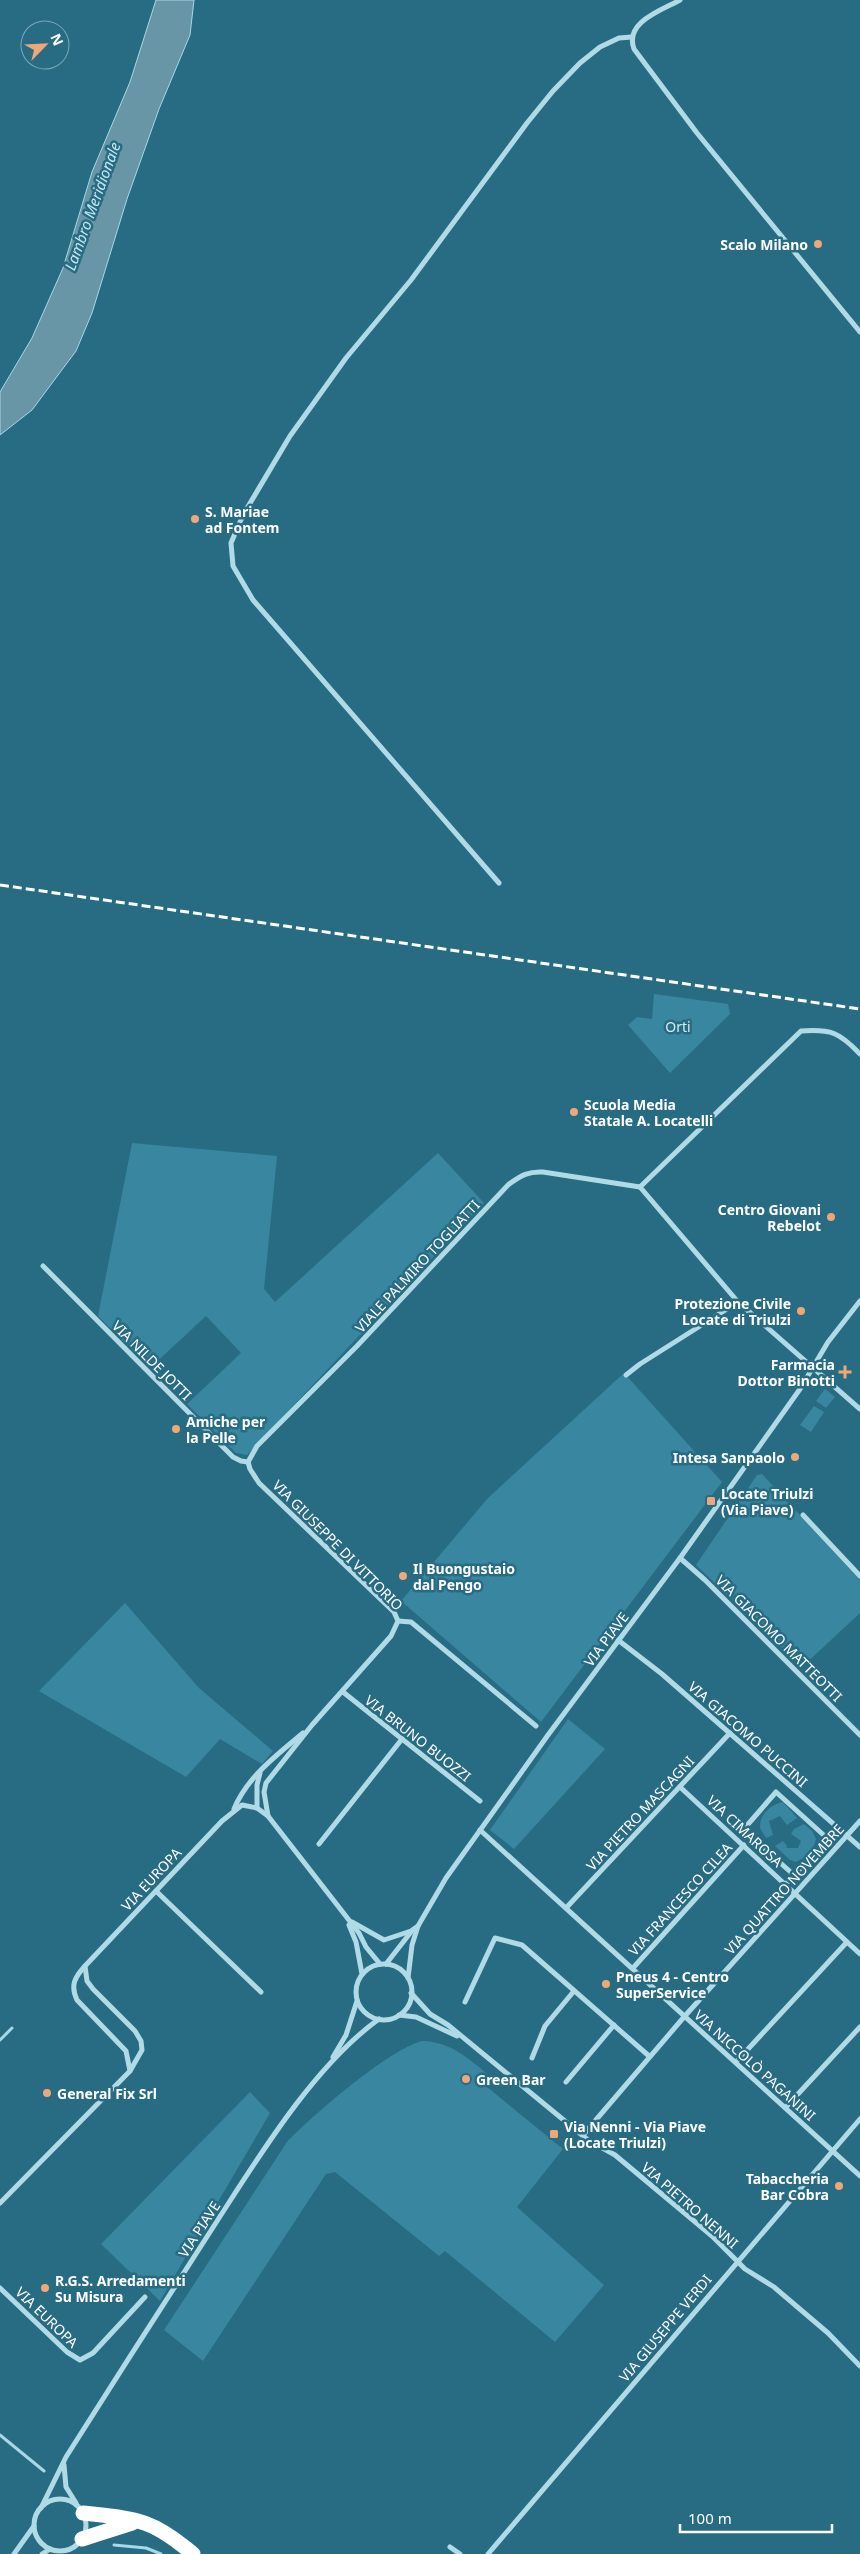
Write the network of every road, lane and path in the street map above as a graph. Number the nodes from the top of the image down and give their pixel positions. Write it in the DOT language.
graph roads {
  1 [pos="680,0"];
  2 [pos="632,37"];
  3 [pos="860,332"];
  4 [pos="499,883"];
  5 [pos="860,1054"];
  6 [pos="640,1187"];
  7 [pos="43,1266"];
  8 [pos="860,1301"];
  9 [pos="738,1302"];
  10 [pos="814,1367"];
  11 [pos="626,1376"];
  12 [pos="860,1409"];
  13 [pos="248,1462"];
  14 [pos="803,1515"];
  15 [pos="680,1558"];
  16 [pos="860,1576"];
  17 [pos="398,1622"];
  18 [pos="618,1640"];
  19 [pos="343,1692"];
  20 [pos="312,1724"];
  21 [pos="536,1726"];
  22 [pos="730,1734"];
  23 [pos="860,1735"];
  24 [pos="402,1740"];
  25 [pos="261,1770"];
  26 [pos="680,1787"];
  27 [pos="480,1801"];
  28 [pos="258,1808"];
  29 [pos="234,1809"];
  30 [pos="268,1816"];
  31 [pos="860,1821"];
  32 [pos="480,1830"];
  33 [pos="743,1830"];
  34 [pos="847,1836"];
  35 [pos="736,1838"];
  36 [pos="319,1844"];
  37 [pos="744,1845"];
  38 [pos="860,1847"];
  39 [pos="794,1875"];
  40 [pos="786,1884"];
  41 [pos="156,1891"];
  42 [pos="796,1894"];
  43 [pos="566,1908"];
  44 [pos="347,1920"];
  45 [pos="418,1926"];
  46 [pos="411,1931"];
  47 [pos="847,1942"];
  48 [pos="860,1954"];
  49 [pos="383,1964"];
  50 [pos="85,1966"];
  51 [pos="633,1968"];
  52 [pos="362,1974"];
  53 [pos="408,1978"];
  54 [pos="574,1990"];
  55 [pos="261,1992"];
  56 [pos="411,1993"];
  57 [pos="357,2000"];
  58 [pos="465,2002"];
  59 [pos="399,2015"];
  60 [pos="684,2017"];
  61 [pos="379,2019"];
  62 [pos="614,2026"];
  63 [pos="860,2027"];
  64 [pos="477,2048"];
  65 [pos="649,2056"];
  66 [pos="532,2058"];
  67 [pos="736,2062"];
  68 [pos="326,2068"];
  69 [pos="130,2071"];
  70 [pos="566,2082"];
  71 [pos="786,2107"];
  72 [pos="860,2119"];
  73 [pos="583,2135"];
  74 [pos="832,2150"];
  75 [pos="860,2176"];
  76 [pos="0,2203"];
  77 [pos="736,2261"];
  78 [pos="0,2288"];
  79 [pos="145,2297"];
  80 [pos="860,2366"];
  81 [pos="66,2457"];
  82 [pos="41,2508"];
  83 [pos="80,2510"];
  84 [pos="141,2521"];
  85 [pos="34,2525"];
  86 [pos="82,2538"];
  87 [pos="450,2547"];
  88 [pos="50,2549"];
  89 [pos="14,2554"];
  90 [pos="42,2554"];
  91 [pos="193,2554"];
  92 [pos="460,2554"];
  93 [pos="488,2554"];
  1 -- 2 [label="street"];
  2 -- 3 [label="street"];
  2 -- 4 [label="street"];
  5 -- 6 [label="street"];
  6 -- 9 [label="street"];
  6 -- 13 [label="street, VIALE PALMIRO TOGLIATTI"];
  7 -- 13 [label="street, VIA NILDE JOTTI"];
  8 -- 10 [label="street, VIA PIAVE"];
  9 -- 10 [label="street"];
  9 -- 11 [label="street"];
  10 -- 12 [label="street"];
  10 -- 15 [label="street, VIA PIAVE"];
  13 -- 17 [label="street, VIA GIUSEPPE DI VITTORIO"];
  14 -- 16 [label="street"];
  15 -- 18 [label="street, VIA PIAVE"];
  15 -- 23 [label="street, VIA GIACOMO MATTEOTTI"];
  17 -- 19 [label="street"];
  17 -- 21 [label="street, VIA GIUSEPPE DI VITTORIO"];
  18 -- 22 [label="street, VIA GIACOMO PUCCINI"];
  18 -- 32 [label="street, VIA PIAVE"];
  19 -- 20 [label="street"];
  19 -- 24 [label="street, VIA BRUNO BUOZZI"];
  20 -- 25 [label="street, VIA EUROPA"];
  20 -- 30 [label="street"];
  22 -- 26 [label="street, VIA PIETRO MASCAGNI"];
  22 -- 34 [label="street, VIA GIACOMO PUCCINI"];
  24 -- 27 [label="street, VIA BRUNO BUOZZI"];
  24 -- 36 [label="street"];
  25 -- 28 [label="street"];
  25 -- 29 [label="street, VIA EUROPA"];
  26 -- 35 [label="street, VIA CIMAROSA"];
  26 -- 43 [label="street, VIA PIETRO MASCAGNI"];
  28 -- 29 [label="street"];
  28 -- 30 [label="street"];
  29 -- 41 [label="street, VIA EUROPA"];
  30 -- 44 [label="street"];
  31 -- 34 [label="street, VIA QUATTRO NOVEMBRE"];
  32 -- 43 [label="street, VIA NICCOLÒ PAGANINI"];
  32 -- 45 [label="street, VIA PIAVE"];
  33 -- 35 [label="street"];
  33 -- 39 [label="street"];
  33 -- 39 [label="street"];
  34 -- 38 [label="street, VIA GIACOMO PUCCINI"];
  34 -- 42 [label="street, VIA QUATTRO NOVEMBRE"];
  35 -- 37 [label="street, VIA CIMAROSA"];
  37 -- 40 [label="street, VIA CIMAROSA"];
  37 -- 51 [label="street, VIA FRANCESCO CILEA"];
  39 -- 40 [label="street"];
  40 -- 42 [label="street, VIA CIMAROSA"];
  41 -- 50 [label="street, VIA EUROPA"];
  41 -- 55 [label="street"];
  42 -- 47 [label="street, VIA CIMAROSA"];
  42 -- 60 [label="street, VIA QUATTRO NOVEMBRE"];
  43 -- 51 [label="street, VIA NICCOLÒ PAGANINI"];
  44 -- 46 [label="street"];
  44 -- 49 [label="street"];
  44 -- 52 [label="street"];
  45 -- 46 [label="street, VIA PIAVE"];
  45 -- 53 [label="street, VIA PIAVE"];
  46 -- 49 [label="street"];
  47 -- 48 [label="street, VIA CIMAROSA"];
  47 -- 67 [label="street"];
  49 -- 52 [label="street"];
  49 -- 53 [label="street"];
  50 -- 69 [label="street"];
  50 -- 69 [label="street, VIA EUROPA"];
  51 -- 60 [label="street, VIA NICCOLÒ PAGANINI"];
  52 -- 57 [label="street, VIA PIAVE"];
  53 -- 56 [label="street, VIA PIAVE"];
  54 -- 58 [label="street"];
  54 -- 62 [label="street"];
  54 -- 66 [label="street"];
  56 -- 59 [label="street"];
  56 -- 64 [label="street, VIA PIETRO NENNI"];
  57 -- 61 [label="street"];
  57 -- 68 [label="street, VIA PIAVE"];
  59 -- 61 [label="street, VIA PIAVE"];
  59 -- 64 [label="street, VIA PIETRO NENNI"];
  60 -- 65 [label="street, VIA QUATTRO NOVEMBRE"];
  60 -- 67 [label="street, VIA NICCOLÒ PAGANINI"];
  61 -- 68 [label="street, VIA PIAVE"];
  62 -- 65 [label="street"];
  62 -- 70 [label="street"];
  63 -- 71 [label="street"];
  64 -- 73 [label="street, VIA PIETRO NENNI"];
  65 -- 73 [label="street, VIA QUATTRO NOVEMBRE"];
  67 -- 71 [label="street, VIA NICCOLÒ PAGANINI"];
  68 -- 81 [label="street, VIA PIAVE"];
  69 -- 76 [label="street"];
  71 -- 74 [label="street, VIA NICCOLÒ PAGANINI"];
  72 -- 74 [label="street, VIA GIUSEPPE VERDI"];
  73 -- 77 [label="street, VIA PIETRO NENNI"];
  74 -- 75 [label="street, VIA NICCOLÒ PAGANINI"];
  74 -- 77 [label="street, VIA GIUSEPPE VERDI"];
  77 -- 80 [label="street, VIA PIETRO NENNI"];
  77 -- 93 [label="street, VIA GIUSEPPE VERDI"];
  78 -- 79 [label="street, VIA EUROPA"];
  81 -- 82 [label="street, VIA PIAVE"];
  81 -- 83 [label="street"];
  82 -- 83 [label="street"];
  82 -- 85 [label="street, VIA PIAVE"];
  83 -- 84 [label="highway"];
  83 -- 86 [label="street"];
  84 -- 86 [label="highway"];
  84 -- 91 [label="highway"];
  85 -- 88 [label="street"];
  85 -- 89 [label="street, VIA PIAVE"];
  86 -- 88 [label="street"];
  87 -- 92 [label="street"];
  88 -- 90 [label="street"];
}
